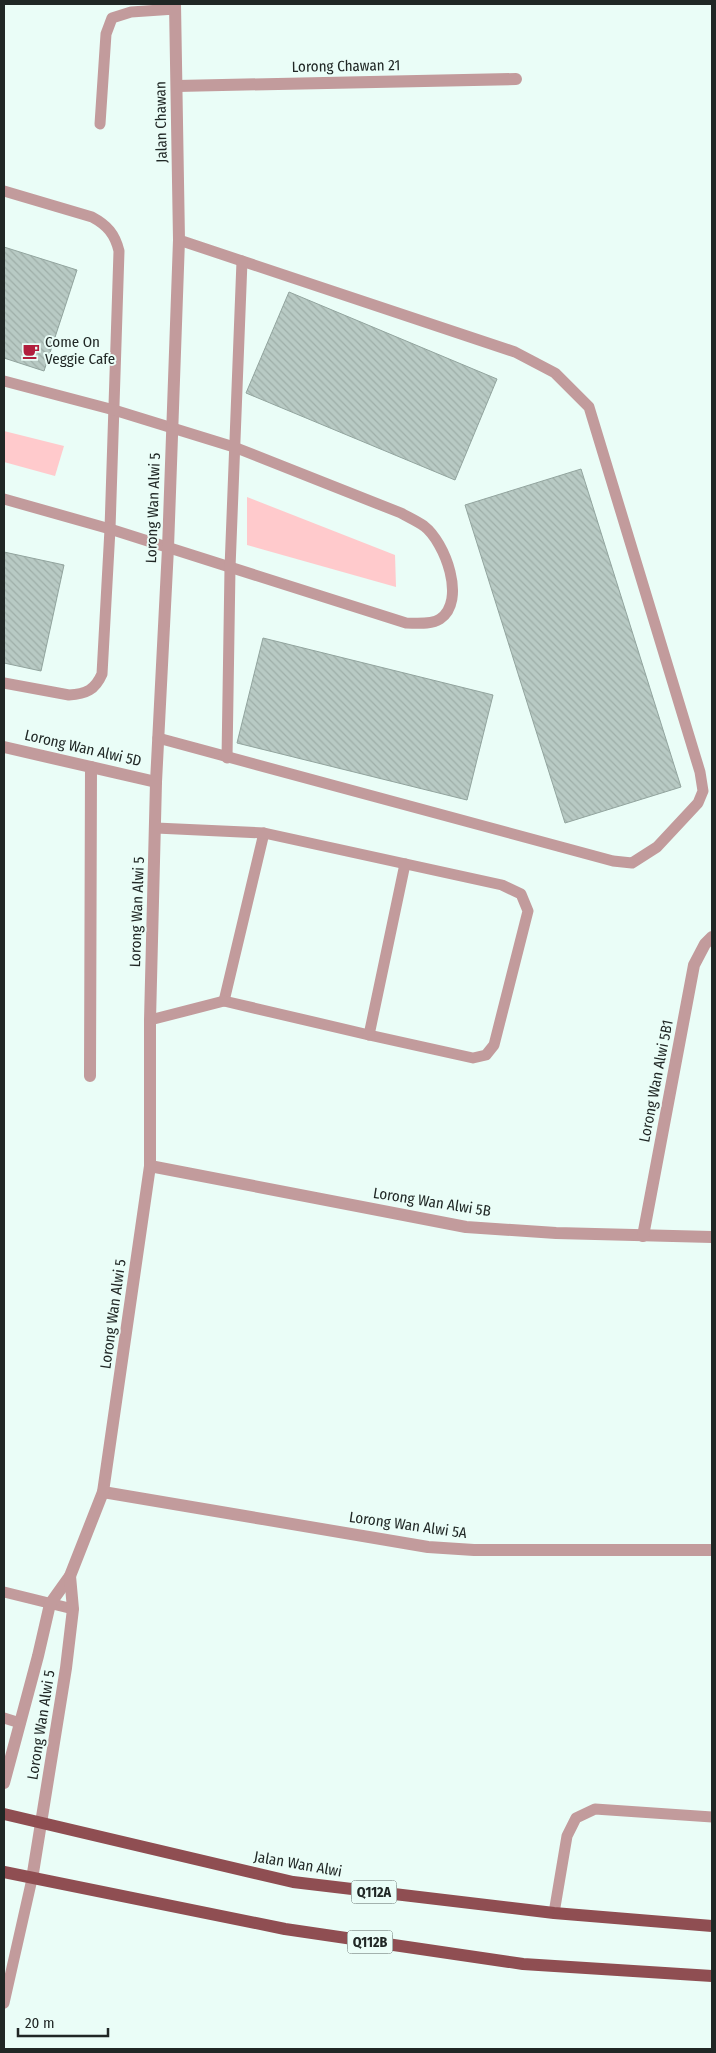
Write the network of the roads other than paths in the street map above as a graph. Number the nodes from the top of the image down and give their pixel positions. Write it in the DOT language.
graph roads {
  1 [pos="175,6"];
  2 [pos="516,79"];
  3 [pos="177,86"];
  4 [pos="100,124"];
  5 [pos="4,191"];
  6 [pos="179,240"];
  7 [pos="242,261"];
  8 [pos="4,381"];
  9 [pos="114,410"];
  10 [pos="173,428"];
  11 [pos="234,447"];
  12 [pos="4,499"];
  13 [pos="110,529"];
  14 [pos="168,548"];
  15 [pos="230,568"];
  16 [pos="4,683"];
  17 [pos="158,738"];
  18 [pos="4,747"];
  19 [pos="227,758"];
  20 [pos="91,767"];
  21 [pos="156,782"];
  22 [pos="156,828"];
  23 [pos="264,833"];
  24 [pos="404,864"];
  25 [pos="712,937"];
  26 [pos="224,1001"];
  27 [pos="150,1020"];
  28 [pos="368,1035"];
  29 [pos="90,1076"];
  30 [pos="150,1166"];
  31 [pos="643,1236"];
  32 [pos="712,1237"];
  33 [pos="103,1492"];
  34 [pos="712,1550"];
  35 [pos="70,1576"];
  36 [pos="4,1592"];
  37 [pos="50,1604"];
  38 [pos="73,1609"];
  39 [pos="4,1718"];
  40 [pos="20,1723"];
  41 [pos="4,1783"];
  42 [pos="4,1814"];
  43 [pos="712,1817"];
  44 [pos="42,1822"];
  45 [pos="4,1872"];
  46 [pos="32,1878"];
  47 [pos="554,1913"];
  48 [pos="712,1926"];
  49 [pos="712,1976"];
  50 [pos="4,2003"];
  1 -- 3 [label="street, Jalan Chawan"];
  1 -- 4 [label="lane"];
  2 -- 3 [label="street, Lorong Chawan 21"];
  3 -- 6 [label="street, Jalan Chawan"];
  5 -- 9 [label="lane"];
  6 -- 7 [label="lane"];
  6 -- 10 [label="street, Lorong Wan Alwi 5"];
  7 -- 11 [label="lane"];
  7 -- 19 [label="lane"];
  8 -- 9 [label="lane"];
  9 -- 10 [label="lane"];
  9 -- 13 [label="lane"];
  10 -- 11 [label="lane"];
  10 -- 14 [label="street, Lorong Wan Alwi 5"];
  11 -- 15 [label="lane"];
  11 -- 15 [label="lane"];
  12 -- 13 [label="lane"];
  13 -- 14 [label="lane"];
  13 -- 16 [label="lane"];
  14 -- 15 [label="lane"];
  14 -- 17 [label="street, Lorong Wan Alwi 5"];
  15 -- 19 [label="lane"];
  17 -- 19 [label="lane"];
  17 -- 21 [label="street, Lorong Wan Alwi 5"];
  18 -- 20 [label="street, Lorong Wan Alwi 5D"];
  20 -- 21 [label="street, Lorong Wan Alwi 5D"];
  20 -- 29 [label="street"];
  21 -- 22 [label="street, Lorong Wan Alwi 5"];
  22 -- 23 [label="lane"];
  22 -- 27 [label="street, Lorong Wan Alwi 5"];
  23 -- 24 [label="lane"];
  23 -- 26 [label="lane"];
  24 -- 28 [label="lane"];
  24 -- 28 [label="lane"];
  25 -- 31 [label="street, Lorong Wan Alwi 5B1"];
  26 -- 27 [label="lane"];
  26 -- 28 [label="lane"];
  27 -- 30 [label="street, Lorong Wan Alwi 5"];
  30 -- 31 [label="street, Lorong Wan Alwi 5B"];
  30 -- 33 [label="street, Lorong Wan Alwi 5"];
  31 -- 32 [label="street, Lorong Wan Alwi 5B"];
  33 -- 34 [label="street, Lorong Wan Alwi 5A"];
  33 -- 35 [label="street, Lorong Wan Alwi 5"];
  35 -- 37 [label="street, Lorong Wan Alwi 5"];
  35 -- 38 [label="street, Lorong Wan Alwi 5"];
  36 -- 37 [label="lane"];
  37 -- 38 [label="lane"];
  37 -- 40 [label="street, Lorong Wan Alwi 5"];
  38 -- 44 [label="street, Lorong Wan Alwi 5"];
  39 -- 40 [label="lane"];
  40 -- 41 [label="street, Lorong Wan Alwi 5"];
  42 -- 44 [label="main road, Jalan Wan Alwi / Q112A"];
  43 -- 47 [label="lane"];
  44 -- 46 [label="street, Lorong Wan Alwi 5"];
  44 -- 47 [label="main road, Jalan Wan Alwi / Q112A"];
  45 -- 46 [label="main road, Q112B"];
  46 -- 49 [label="main road, Q112B"];
  46 -- 50 [label="lane"];
  47 -- 48 [label="main road, Jalan Wan Alwi / Q112A"];
}
